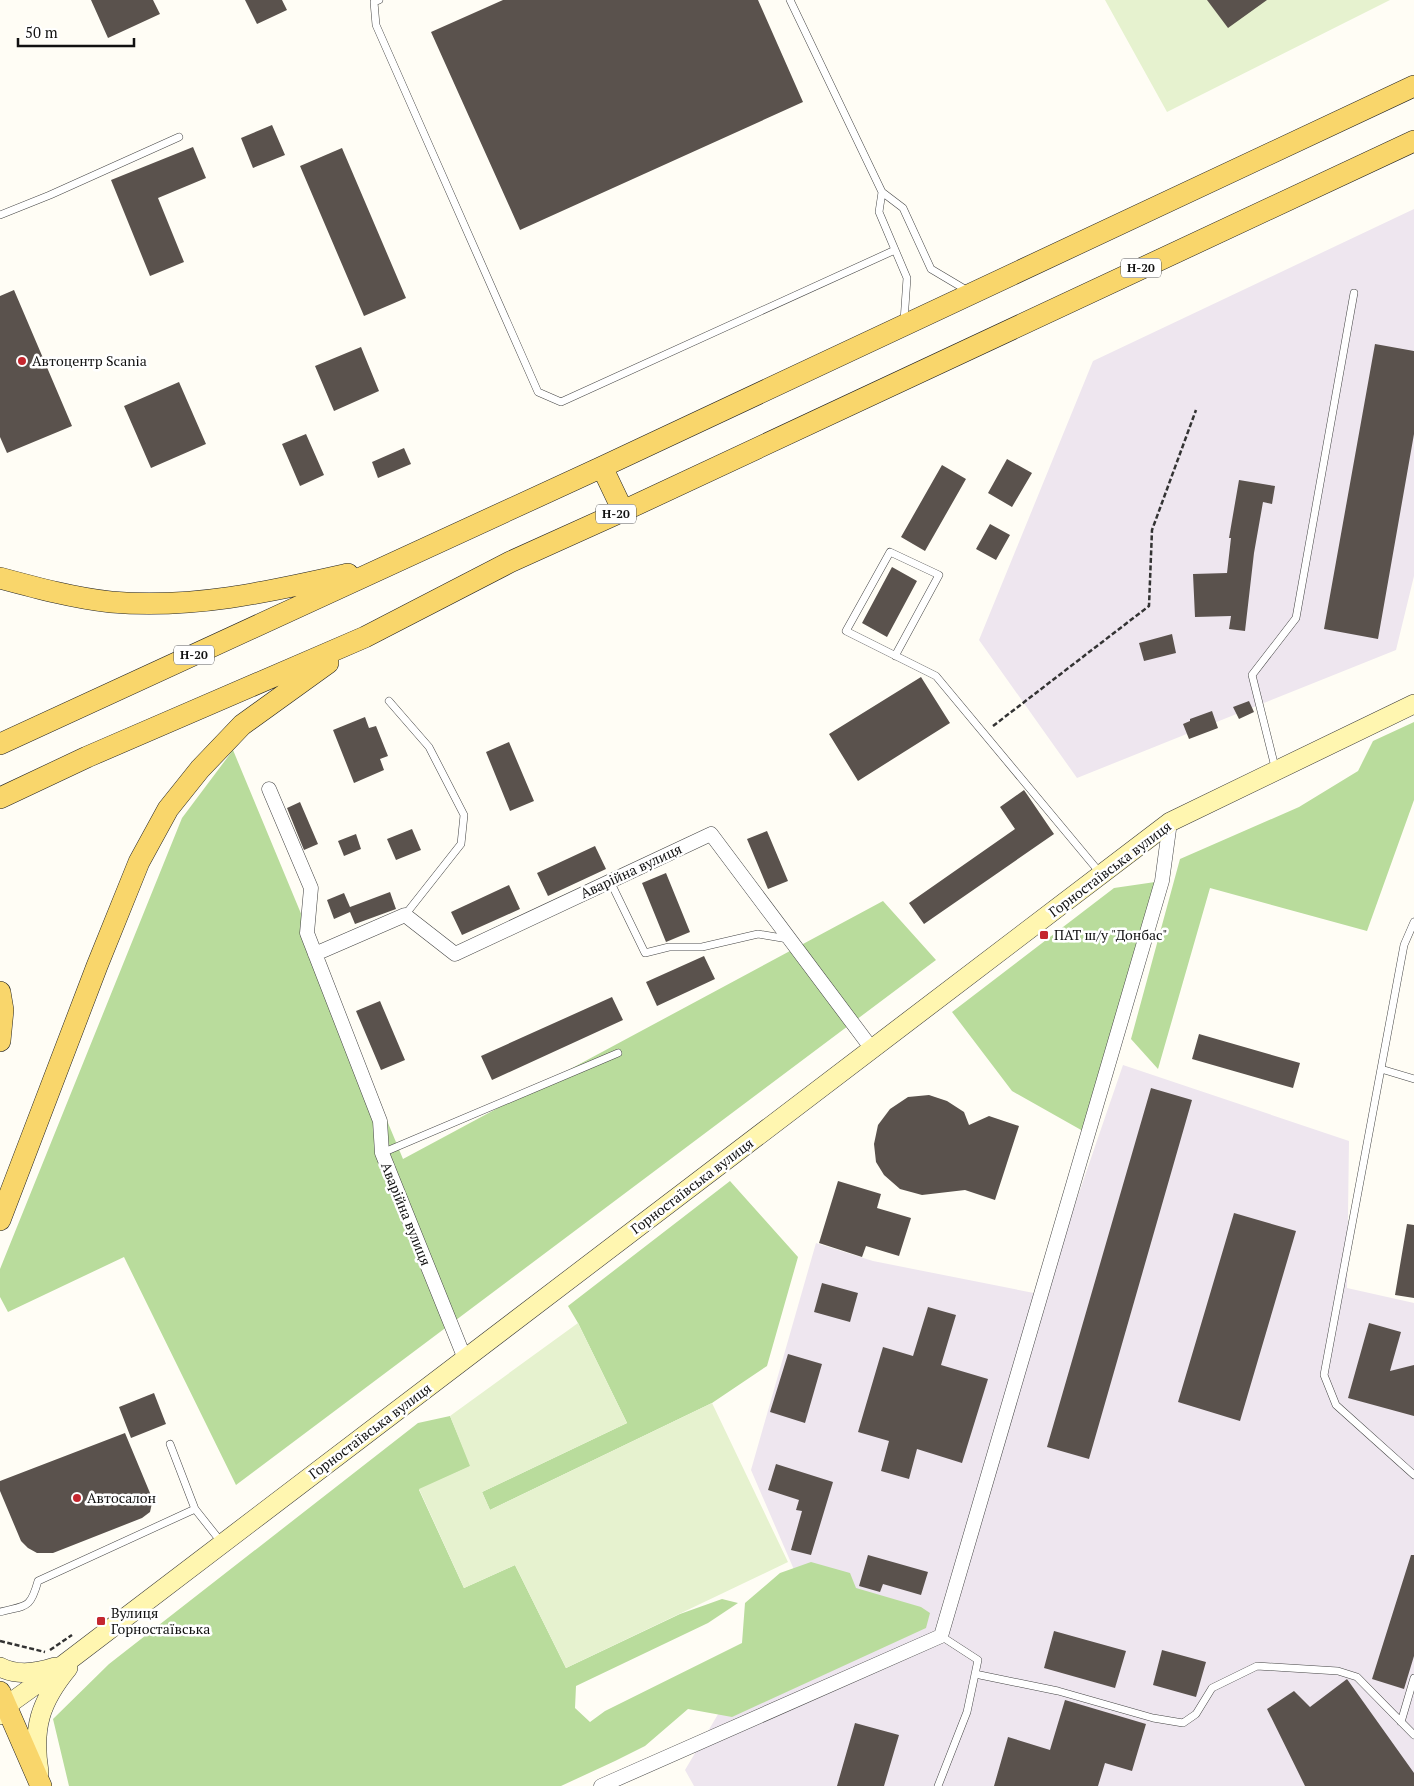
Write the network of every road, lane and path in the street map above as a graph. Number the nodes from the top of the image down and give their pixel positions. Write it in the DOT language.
graph roads {
  1 [pos="379,0"];
  2 [pos="790,0"];
  3 [pos="1414,86"];
  4 [pos="179,137"];
  5 [pos="1414,141"];
  6 [pos="882,192"];
  7 [pos="0,215"];
  8 [pos="895,250"];
  9 [pos="970,293"];
  10 [pos="1354,293"];
  11 [pos="904,324"];
  12 [pos="1196,410"];
  13 [pos="602,467"];
  14 [pos="623,511"];
  15 [pos="387,566"];
  16 [pos="0,578"];
  17 [pos="365,637"];
  18 [pos="895,656"];
  19 [pos="389,701"];
  20 [pos="1414,704"];
  21 [pos="984,733"];
  22 [pos="0,744"];
  23 [pos="1276,771"];
  24 [pos="269,789"];
  25 [pos="0,798"];
  26 [pos="1170,822"];
  27 [pos="1101,874"];
  28 [pos="610,881"];
  29 [pos="405,915"];
  30 [pos="1414,922"];
  31 [pos="791,940"];
  32 [pos="315,954"];
  33 [pos="0,992"];
  34 [pos="0,1041"];
  35 [pos="872,1049"];
  36 [pos="618,1053"];
  37 [pos="1381,1069"];
  38 [pos="1414,1080"];
  39 [pos="382,1153"];
  40 [pos="0,1220"];
  41 [pos="465,1359"];
  42 [pos="170,1444"];
  43 [pos="1414,1475"];
  44 [pos="196,1509"];
  45 [pos="222,1544"];
  46 [pos="0,1612"];
  47 [pos="75,1633"];
  48 [pos="941,1636"];
  49 [pos="0,1641"];
  50 [pos="83,1650"];
  51 [pos="64,1665"];
  52 [pos="0,1667"];
  53 [pos="975,1674"];
  54 [pos="1414,1678"];
  55 [pos="2,1704"];
  56 [pos="1400,1722"];
  57 [pos="1414,1736"];
  58 [pos="42,1786"];
  59 [pos="601,1786"];
  60 [pos="938,1786"];
  1 -- 8 [label="lane"];
  2 -- 6 [label="lane"];
  3 -- 9 [label="main road, Н-20"];
  4 -- 7 [label="lane"];
  5 -- 14 [label="main road, Н-20"];
  6 -- 8 [label="lane"];
  6 -- 9 [label="lane"];
  8 -- 11 [label="lane"];
  9 -- 11 [label="main road, Н-20"];
  10 -- 23 [label="lane"];
  11 -- 13 [label="main road, Н-20"];
  12 -- 21 [label="path"];
  13 -- 14 [label="main road"];
  13 -- 15 [label="main road, Н-20"];
  14 -- 17 [label="main road, Н-20"];
  15 -- 16 [label="main road"];
  15 -- 22 [label="main road, Н-20"];
  17 -- 25 [label="main road, Н-20"];
  17 -- 40 [label="main road"];
  18 -- 18 [label="lane"];
  18 -- 21 [label="lane"];
  19 -- 29 [label="lane"];
  20 -- 23 [label="main road, Горностаївська вулиця"];
  21 -- 27 [label="lane"];
  23 -- 26 [label="main road, Горностаївська вулиця"];
  24 -- 32 [label="street, Аварійна вулиця"];
  26 -- 27 [label="main road, Горностаївська вулиця"];
  26 -- 48 [label="street"];
  27 -- 35 [label="main road, Горностаївська вулиця"];
  28 -- 29 [label="street, Аварійна вулиця"];
  28 -- 31 [label="lane"];
  28 -- 31 [label="street, Аварійна вулиця"];
  29 -- 32 [label="street"];
  30 -- 37 [label="lane"];
  31 -- 35 [label="street, Аварійна вулиця"];
  32 -- 39 [label="street, Аварійна вулиця"];
  33 -- 34 [label="main road"];
  35 -- 41 [label="main road, Горностаївська вулиця"];
  36 -- 39 [label="lane"];
  37 -- 38 [label="lane"];
  37 -- 43 [label="lane"];
  39 -- 41 [label="street, Аварійна вулиця"];
  41 -- 45 [label="main road, Горностаївська вулиця"];
  42 -- 44 [label="lane"];
  44 -- 45 [label="lane"];
  44 -- 46 [label="lane"];
  45 -- 50 [label="main road, Горностаївська вулиця"];
  47 -- 49 [label="path"];
  48 -- 53 [label="lane"];
  48 -- 59 [label="street"];
  50 -- 51 [label="main road, Горностаївська вулиця"];
  50 -- 58 [label="main road"];
  51 -- 52 [label="main road"];
  51 -- 55 [label="main road, Горностаївська вулиця"];
  53 -- 56 [label="lane"];
  53 -- 60 [label="lane"];
  54 -- 56 [label="lane"];
  55 -- 58 [label="main road"];
  56 -- 57 [label="lane"];
}
